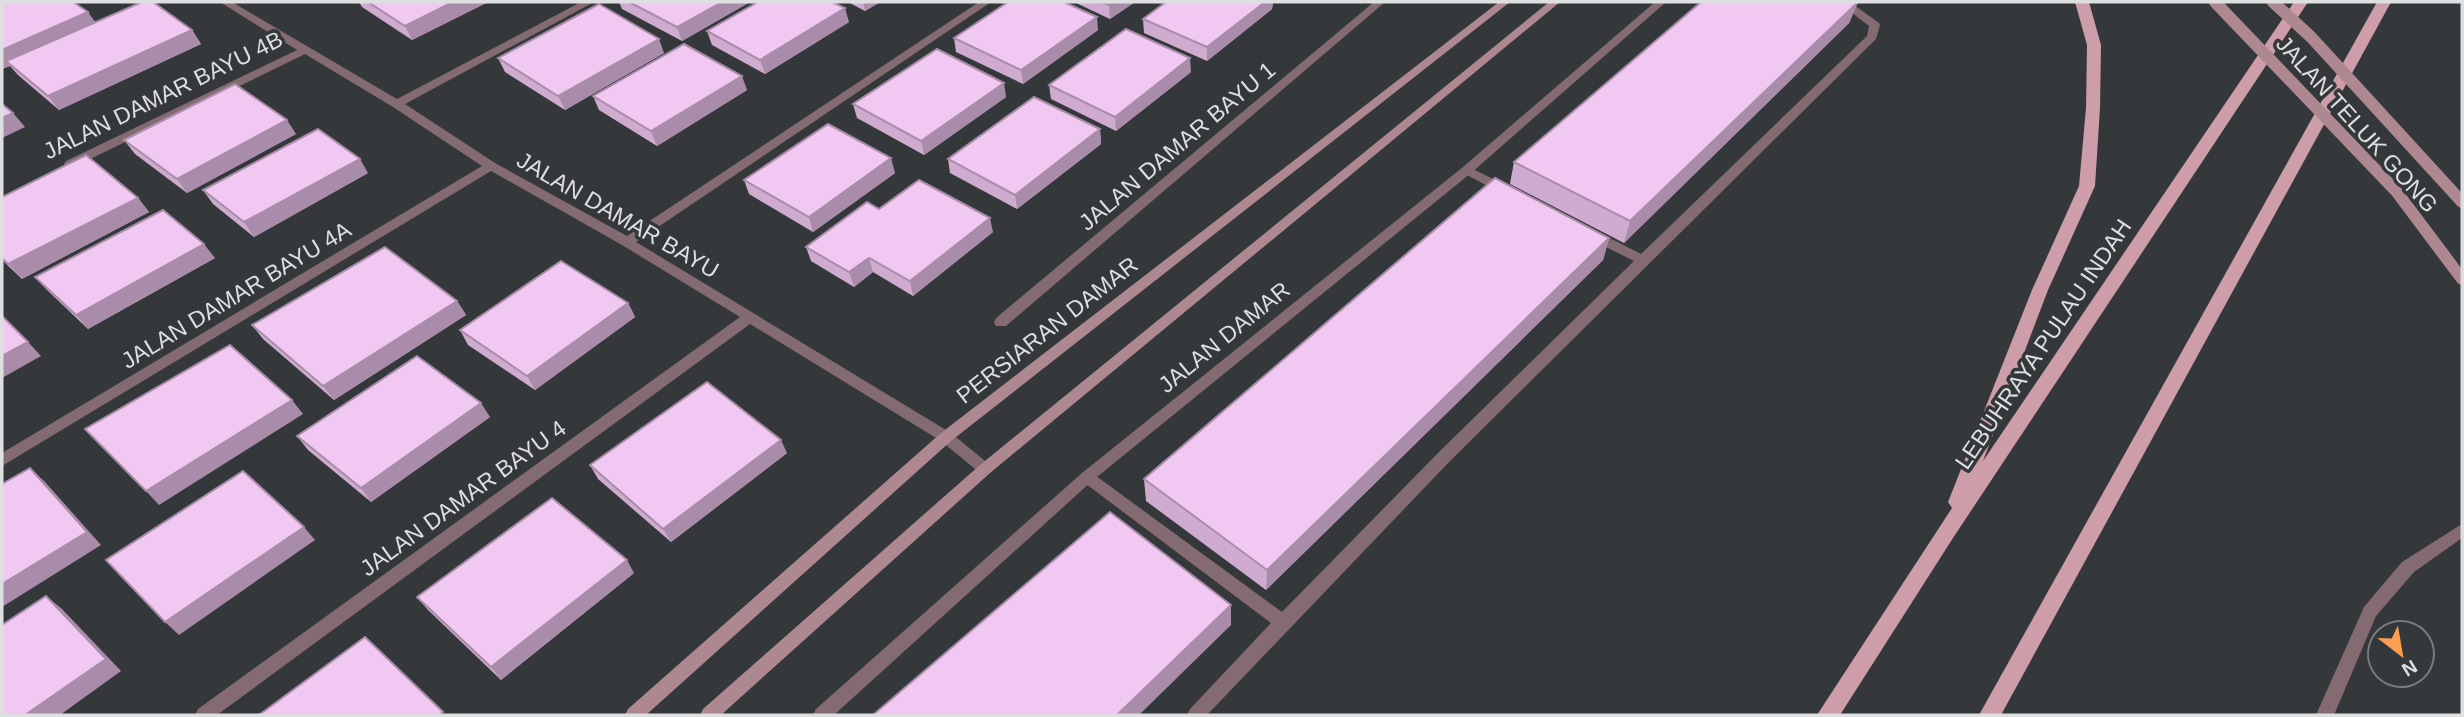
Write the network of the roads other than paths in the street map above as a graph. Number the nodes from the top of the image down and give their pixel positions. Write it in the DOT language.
graph roads {
  1 [pos="225,2"];
  2 [pos="589,2"];
  3 [pos="986,2"];
  4 [pos="1380,2"];
  5 [pos="1505,2"];
  6 [pos="1555,2"];
  7 [pos="1661,2"];
  8 [pos="1843,2"];
  9 [pos="2082,2"];
  10 [pos="2215,2"];
  11 [pos="2273,2"];
  12 [pos="2301,2"];
  13 [pos="2384,2"];
  14 [pos="305,50"];
  15 [pos="397,104"];
  16 [pos="491,166"];
  17 [pos="62,168"];
  18 [pos="1467,170"];
  19 [pos="1514,194"];
  20 [pos="2462,202"];
  21 [pos="1584,230"];
  22 [pos="626,242"];
  23 [pos="1642,260"];
  24 [pos="2462,279"];
  25 [pos="750,317"];
  26 [pos="1001,323"];
  27 [pos="946,437"];
  28 [pos="2,460"];
  29 [pos="985,469"];
  30 [pos="1087,477"];
  31 [pos="2462,530"];
  32 [pos="1946,532"];
  33 [pos="1282,622"];
  34 [pos="204,715"];
  35 [pos="634,715"];
  36 [pos="709,715"];
  37 [pos="822,715"];
  38 [pos="1196,715"];
  39 [pos="1828,715"];
  40 [pos="1990,715"];
  41 [pos="2325,715"];
  1 -- 14 [label="street, JALAN DAMAR BAYU"];
  2 -- 15 [label="street"];
  3 -- 22 [label="street"];
  4 -- 26 [label="street, JALAN DAMAR BAYU 1"];
  5 -- 27 [label="street, PERSIARAN DAMAR"];
  6 -- 29 [label="street"];
  7 -- 18 [label="street, JALAN DAMAR"];
  8 -- 23 [label="street"];
  9 -- 32 [label="main road"];
  10 -- 24 [label="street, JALAN TELUK GONG, bridge"];
  11 -- 20 [label="street, JALAN TELUK GONG, bridge"];
  12 -- 32 [label="main road, LEBUHRAYA PULAU INDAH"];
  13 -- 40 [label="main road"];
  14 -- 15 [label="street, JALAN DAMAR BAYU"];
  14 -- 17 [label="street, JALAN DAMAR BAYU 4B"];
  15 -- 16 [label="street, JALAN DAMAR BAYU"];
  16 -- 22 [label="street, JALAN DAMAR BAYU"];
  16 -- 28 [label="street, JALAN DAMAR BAYU 4A"];
  18 -- 19 [label="street"];
  18 -- 30 [label="street, JALAN DAMAR"];
  21 -- 23 [label="street"];
  22 -- 25 [label="street, JALAN DAMAR BAYU"];
  23 -- 33 [label="street"];
  25 -- 27 [label="street, JALAN DAMAR BAYU"];
  25 -- 34 [label="street, JALAN DAMAR BAYU 4"];
  27 -- 29 [label="street, JALAN DAMAR BAYU"];
  27 -- 35 [label="street, PERSIARAN DAMAR"];
  29 -- 36 [label="street"];
  30 -- 33 [label="street"];
  30 -- 37 [label="street, JALAN DAMAR"];
  31 -- 41 [label="street"];
  32 -- 39 [label="main road, LEBUHRAYA PULAU INDAH"];
  33 -- 38 [label="street"];
}
